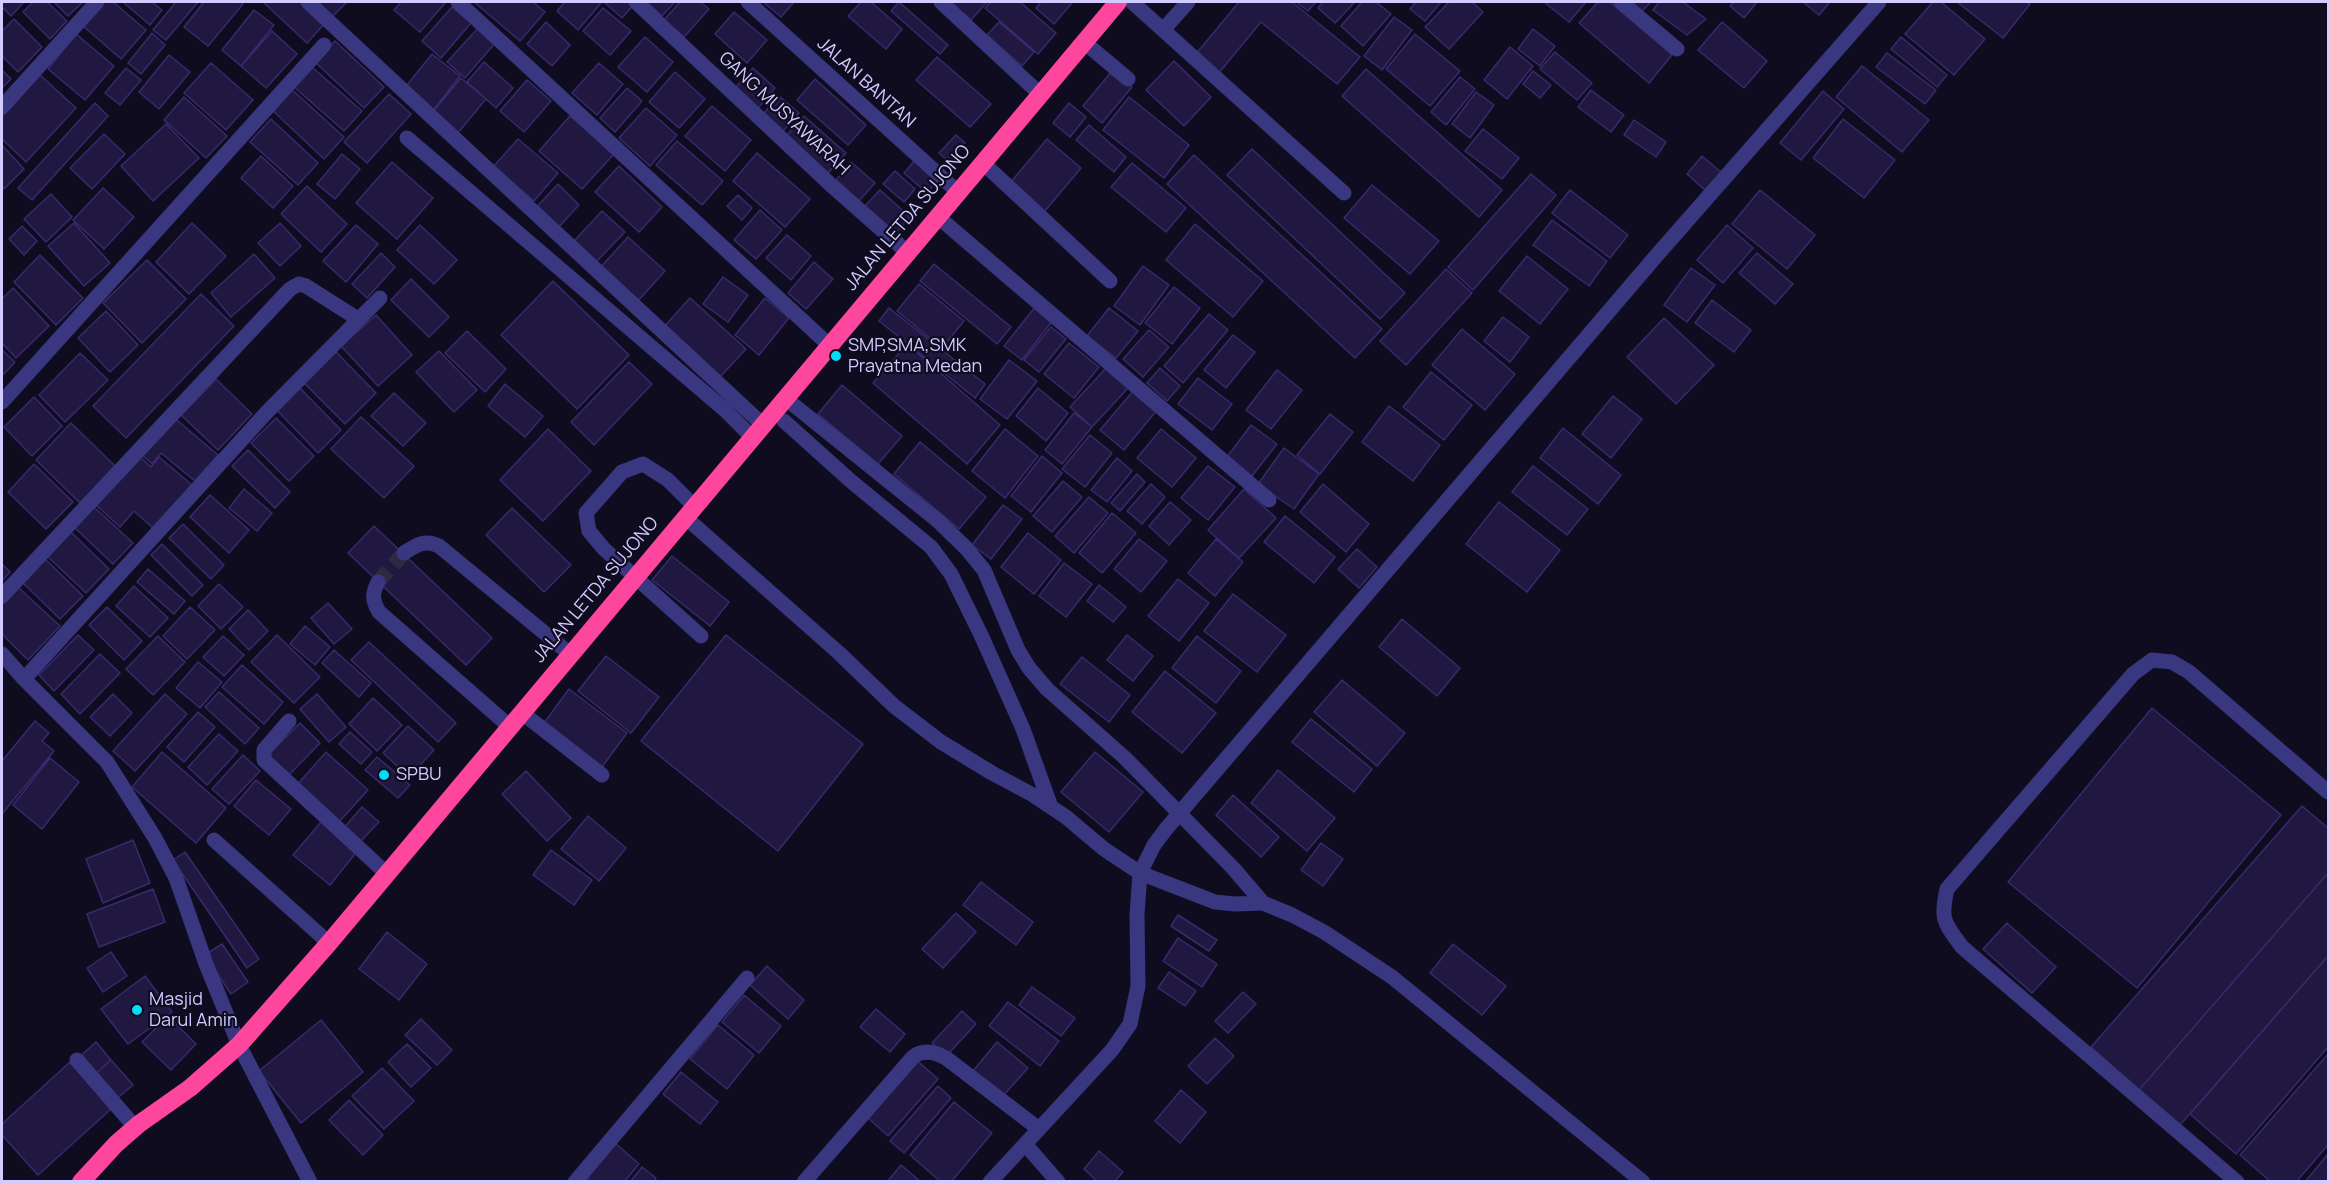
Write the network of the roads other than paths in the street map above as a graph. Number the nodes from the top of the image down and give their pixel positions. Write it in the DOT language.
graph roads {
  1 [pos="97,2"];
  2 [pos="308,2"];
  3 [pos="458,2"];
  4 [pos="636,2"];
  5 [pos="748,2"];
  6 [pos="941,2"];
  7 [pos="1120,2"];
  8 [pos="1188,2"];
  9 [pos="1622,2"];
  10 [pos="1879,2"];
  11 [pos="1163,30"];
  12 [pos="1084,42"];
  13 [pos="324,45"];
  14 [pos="1677,49"];
  15 [pos="1128,79"];
  16 [pos="1040,94"];
  17 [pos="2,106"];
  18 [pos="406,138"];
  19 [pos="982,163"];
  20 [pos="958,192"];
  21 [pos="1344,193"];
  22 [pos="937,216"];
  23 [pos="907,252"];
  24 [pos="1110,280"];
  25 [pos="380,298"];
  26 [pos="358,319"];
  27 [pos="829,345"];
  28 [pos="785,398"];
  29 [pos="2,402"];
  30 [pos="784,421"];
  31 [pos="757,431"];
  32 [pos="1269,500"];
  33 [pos="689,512"];
  34 [pos="404,553"];
  35 [pos="634,578"];
  36 [pos="378,582"];
  37 [pos="2,596"];
  38 [pos="701,636"];
  39 [pos="2,654"];
  40 [pos="570,654"];
  41 [pos="24,680"];
  42 [pos="521,712"];
  43 [pos="289,721"];
  44 [pos="509,726"];
  45 [pos="602,775"];
  46 [pos="2328,792"];
  47 [pos="1051,807"];
  48 [pos="1179,813"];
  49 [pos="214,840"];
  50 [pos="386,873"];
  51 [pos="1140,873"];
  52 [pos="1263,903"];
  53 [pos="329,943"];
  54 [pos="747,978"];
  55 [pos="238,1046"];
  56 [pos="76,1060"];
  57 [pos="137,1126"];
  58 [pos="1039,1129"];
  59 [pos="1025,1144"];
  60 [pos="81,1182"];
  61 [pos="310,1182"];
  62 [pos="575,1182"];
  63 [pos="804,1182"];
  64 [pos="990,1182"];
  65 [pos="1058,1182"];
  66 [pos="1643,1182"];
  67 [pos="2237,1182"];
  1 -- 17 [label="street"];
  2 -- 31 [label="street"];
  3 -- 27 [label="street"];
  4 -- 23 [label="street, GANG MUSYAWARAH"];
  5 -- 20 [label="street, JALAN BANTAN"];
  6 -- 16 [label="street"];
  7 -- 11 [label="street"];
  7 -- 12 [label="highway, JALAN LETDA SUJONO"];
  8 -- 11 [label="street"];
  9 -- 14 [label="street"];
  10 -- 48 [label="street"];
  11 -- 21 [label="street"];
  12 -- 15 [label="street"];
  12 -- 16 [label="highway, JALAN LETDA SUJONO"];
  13 -- 29 [label="street"];
  16 -- 19 [label="highway, JALAN LETDA SUJONO"];
  18 -- 31 [label="street"];
  19 -- 20 [label="highway, JALAN LETDA SUJONO"];
  19 -- 24 [label="street"];
  20 -- 22 [label="highway, JALAN LETDA SUJONO"];
  22 -- 23 [label="highway, JALAN LETDA SUJONO"];
  22 -- 32 [label="street"];
  23 -- 27 [label="highway, JALAN LETDA SUJONO"];
  25 -- 26 [label="street"];
  26 -- 37 [label="street"];
  26 -- 41 [label="street"];
  27 -- 28 [label="highway, JALAN LETDA SUJONO"];
  28 -- 31 [label="highway, JALAN LETDA SUJONO"];
  28 -- 48 [label="street"];
  30 -- 47 [label="street"];
  31 -- 33 [label="highway, JALAN LETDA SUJONO"];
  33 -- 35 [label="highway, JALAN LETDA SUJONO"];
  33 -- 35 [label="street"];
  33 -- 47 [label="street"];
  34 -- 40 [label="street"];
  35 -- 38 [label="street"];
  35 -- 40 [label="highway, JALAN LETDA SUJONO"];
  36 -- 44 [label="street"];
  39 -- 41 [label="street"];
  40 -- 42 [label="highway, JALAN LETDA SUJONO"];
  41 -- 55 [label="street"];
  42 -- 44 [label="highway, JALAN LETDA SUJONO"];
  42 -- 45 [label="street"];
  43 -- 50 [label="street"];
  44 -- 50 [label="highway, JALAN LETDA SUJONO"];
  46 -- 67 [label="street"];
  47 -- 51 [label="street"];
  48 -- 51 [label="street"];
  48 -- 52 [label="street"];
  49 -- 53 [label="street"];
  50 -- 53 [label="highway, JALAN LETDA SUJONO"];
  51 -- 52 [label="street"];
  51 -- 58 [label="street"];
  52 -- 66 [label="street"];
  53 -- 55 [label="highway, JALAN LETDA SUJONO"];
  54 -- 62 [label="street"];
  55 -- 57 [label="highway, JALAN LETDA SUJONO"];
  55 -- 61 [label="street"];
  56 -- 57 [label="street"];
  57 -- 60 [label="highway, JALAN LETDA SUJONO"];
  58 -- 59 [label="street"];
  58 -- 63 [label="street"];
  59 -- 64 [label="street"];
  59 -- 65 [label="street"];
}
